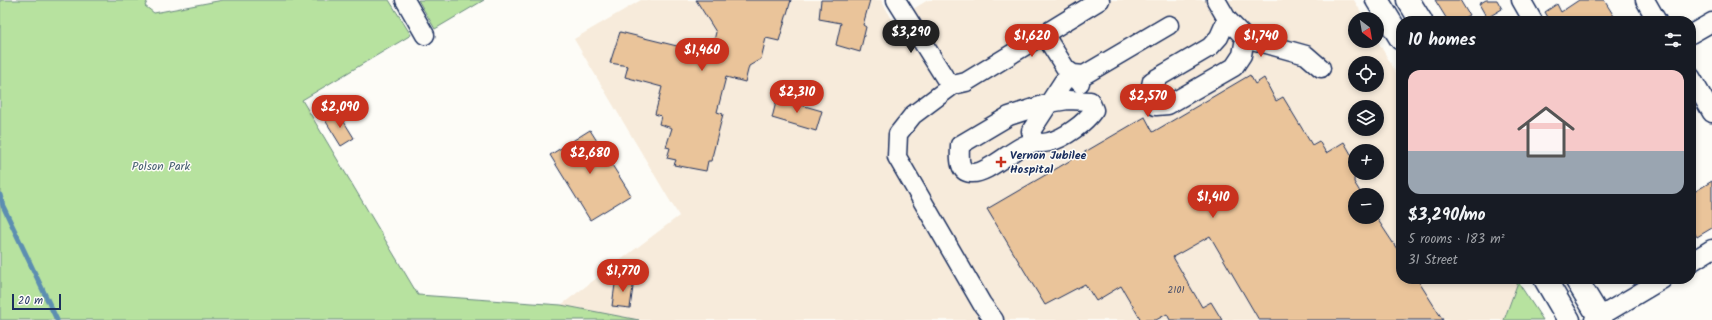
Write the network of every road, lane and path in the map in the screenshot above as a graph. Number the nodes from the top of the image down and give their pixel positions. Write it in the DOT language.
graph roads {
  1 [pos="405,0"];
  2 [pos="896,0"];
  3 [pos="1100,0"];
  4 [pos="1216,0"];
  5 [pos="1377,0"];
  6 [pos="1408,0"];
  7 [pos="1520,0"];
  8 [pos="1644,0"];
  9 [pos="1418,16"];
  10 [pos="1530,16"];
  11 [pos="1654,16"];
  12 [pos="1227,19"];
  13 [pos="1712,22"];
  14 [pos="1169,26"];
  15 [pos="1396,31"];
  16 [pos="1696,31"];
  17 [pos="1044,34"];
  18 [pos="425,35"];
  19 [pos="1245,38"];
  20 [pos="1321,68"];
  21 [pos="1073,74"];
  22 [pos="952,85"];
  23 [pos="1696,85"];
  24 [pos="1090,101"];
  25 [pos="1049,103"];
  26 [pos="1712,112"];
  27 [pos="1038,144"];
  28 [pos="1712,249"];
  29 [pos="1696,259"];
  30 [pos="1548,284"];
  31 [pos="1579,284"];
  32 [pos="1655,284"];
  33 [pos="1598,319"];
  34 [pos="994,320"];
  35 [pos="1569,320"];
  1 -- 18 [label="street"];
  2 -- 22 [label="street"];
  3 -- 17 [label="street"];
  4 -- 12 [label="street"];
  5 -- 15 [label="highway"];
  6 -- 9 [label="highway"];
  7 -- 10 [label="street"];
  8 -- 11 [label="street"];
  12 -- 19 [label="street"];
  12 -- 19 [label="street"];
  13 -- 16 [label="street"];
  14 -- 21 [label="street"];
  17 -- 21 [label="street"];
  17 -- 22 [label="street"];
  19 -- 20 [label="street"];
  21 -- 24 [label="street"];
  21 -- 25 [label="street"];
  22 -- 34 [label="street"];
  23 -- 26 [label="street"];
  24 -- 25 [label="street"];
  24 -- 27 [label="street"];
  25 -- 27 [label="street"];
  25 -- 27 [label="street"];
  28 -- 29 [label="street"];
  30 -- 35 [label="highway"];
  31 -- 33 [label="highway"];
  32 -- 33 [label="street"];
}
